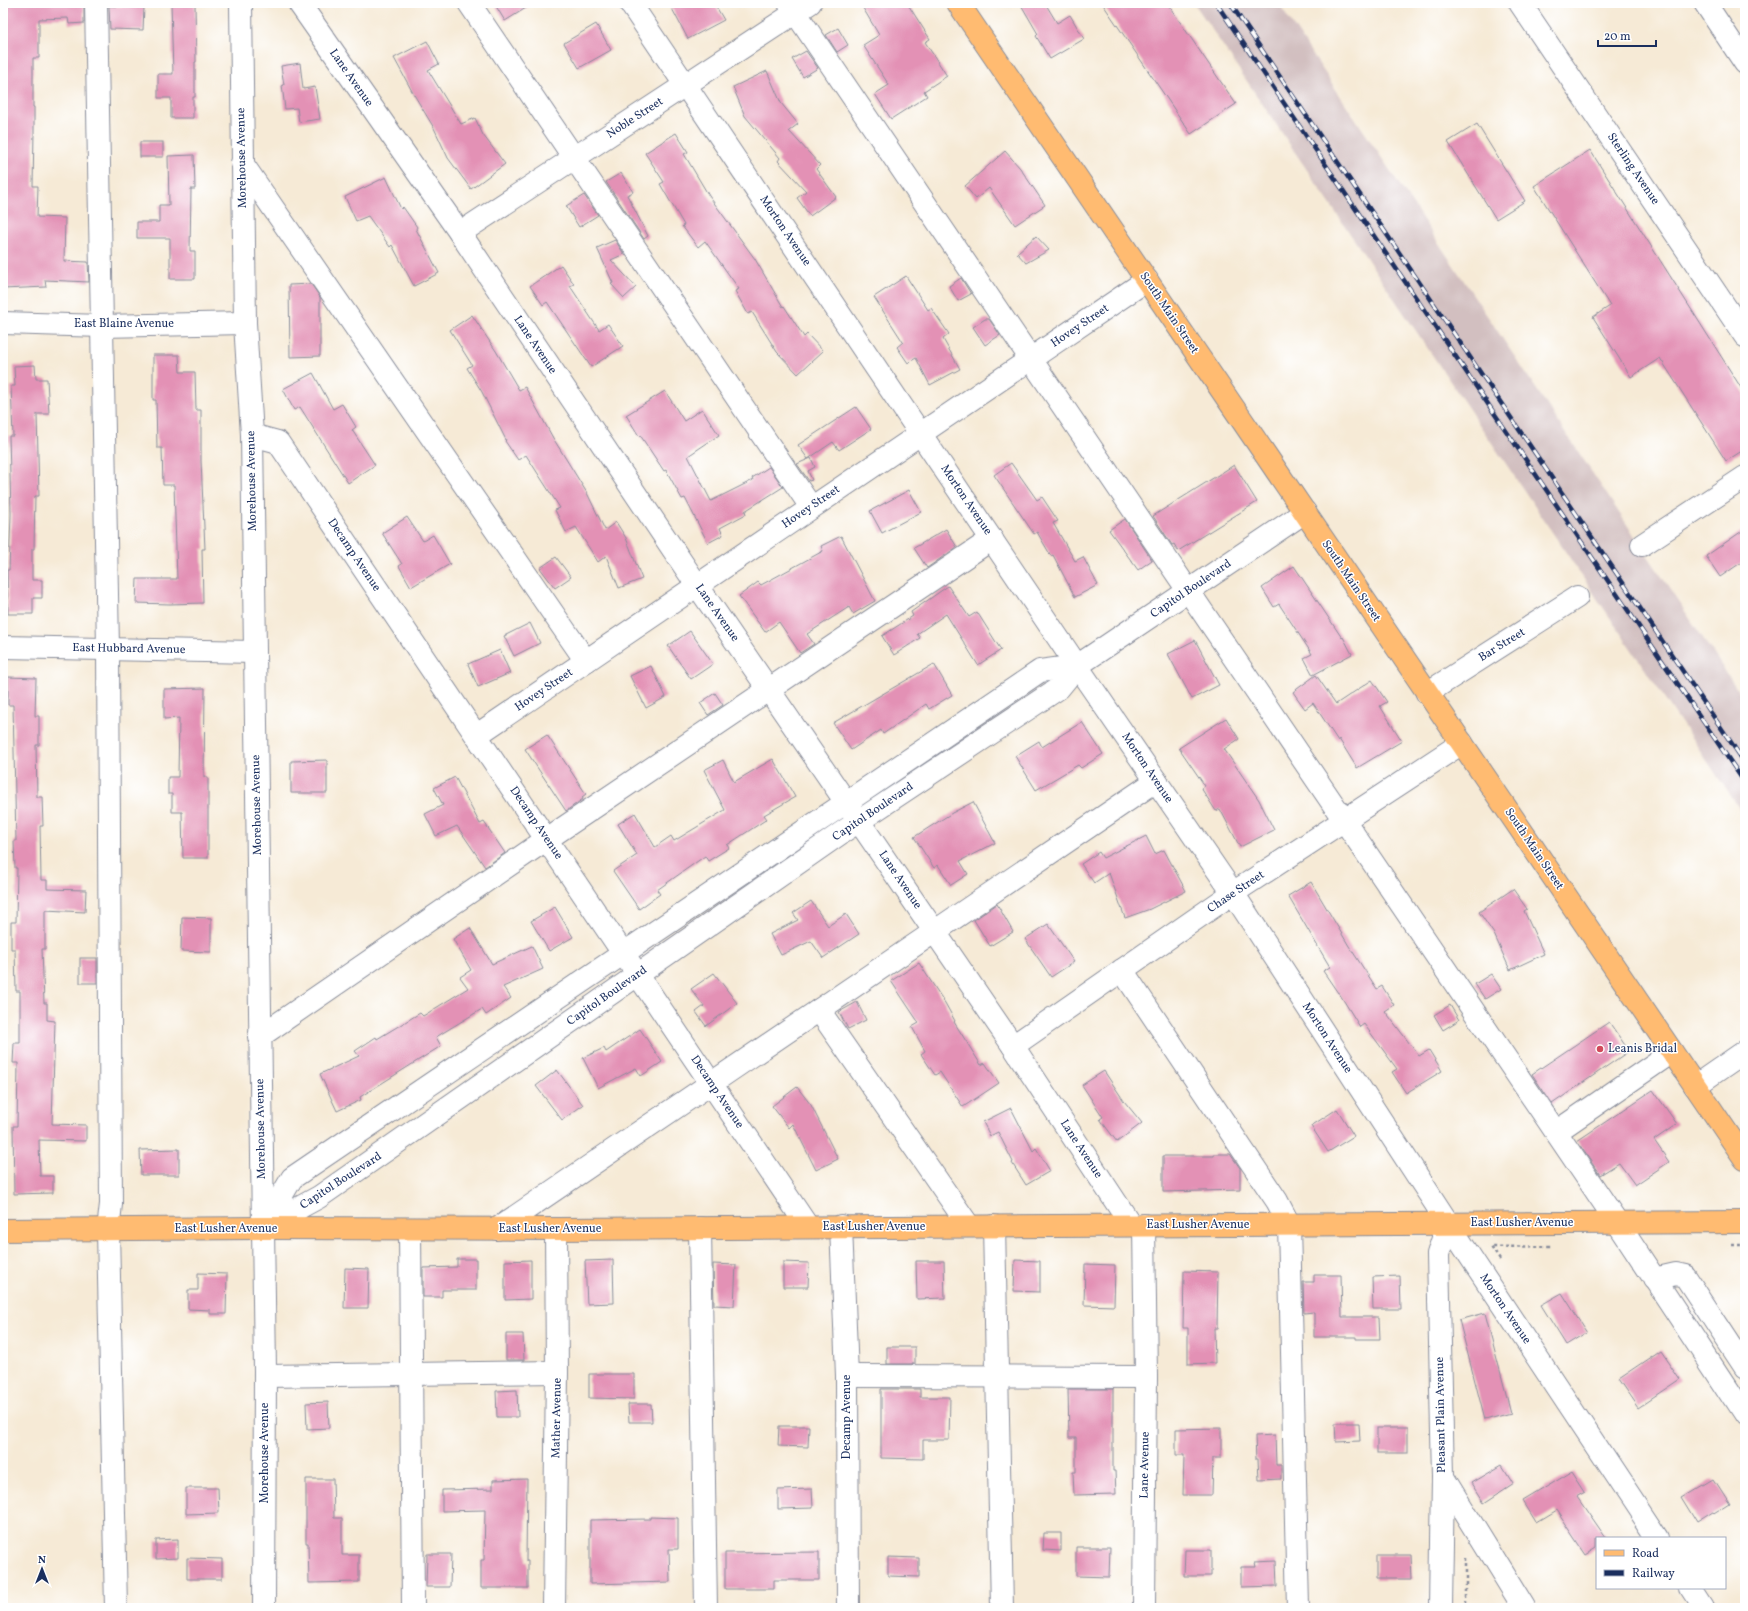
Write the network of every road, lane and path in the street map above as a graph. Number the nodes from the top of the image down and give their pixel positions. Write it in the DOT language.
graph roads {
  1 [pos="96,3"];
  2 [pos="240,3"];
  3 [pos="299,3"];
  4 [pos="469,3"];
  5 [pos="630,3"];
  6 [pos="1520,3"];
  7 [pos="1704,3"];
  8 [pos="964,5"];
  9 [pos="798,6"];
  10 [pos="1745,63"];
  11 [pos="686,85"];
  12 [pos="574,158"];
  13 [pos="242,163"];
  14 [pos="460,233"];
  15 [pos="1147,280"];
  16 [pos="3,323"];
  17 [pos="245,323"];
  18 [pos="102,326"];
  19 [pos="1745,336"];
  20 [pos="1031,359"];
  21 [pos="921,433"];
  22 [pos="252,435"];
  23 [pos="1745,478"];
  24 [pos="811,507"];
  25 [pos="1305,512"];
  26 [pos="992,539"];
  27 [pos="1642,546"];
  28 [pos="697,585"];
  29 [pos="1188,591"];
  30 [pos="1577,597"];
  31 [pos="3,647"];
  32 [pos="108,648"];
  33 [pos="255,652"];
  34 [pos="586,661"];
  35 [pos="1077,666"];
  36 [pos="769,689"];
  37 [pos="1427,693"];
  38 [pos="477,736"];
  39 [pos="1462,743"];
  40 [pos="1156,781"];
  41 [pos="847,803"];
  42 [pos="859,821"];
  43 [pos="1344,821"];
  44 [pos="547,839"];
  45 [pos="1233,893"];
  46 [pos="935,931"];
  47 [pos="623,953"];
  48 [pos="1122,970"];
  49 [pos="638,974"];
  50 [pos="820,1010"];
  51 [pos="260,1037"];
  52 [pos="1013,1046"];
  53 [pos="1672,1052"];
  54 [pos="1745,1054"];
  55 [pos="711,1083"];
  56 [pos="1695,1086"];
  57 [pos="1556,1132"];
  58 [pos="1745,1159"];
  59 [pos="1617,1222"];
  60 [pos="1745,1222"];
  61 [pos="1448,1223"];
  62 [pos="1289,1224"];
  63 [pos="1137,1225"];
  64 [pos="841,1226"];
  65 [pos="969,1226"];
  66 [pos="994,1226"];
  67 [pos="808,1227"];
  68 [pos="262,1228"];
  69 [pos="700,1228"];
  70 [pos="410,1229"];
  71 [pos="497,1229"];
  72 [pos="556,1229"];
  73 [pos="3,1230"];
  74 [pos="108,1230"];
  75 [pos="1730,1245"];
  76 [pos="1745,1245"];
  77 [pos="1554,1246"];
  78 [pos="1504,1267"];
  79 [pos="1654,1279"];
  80 [pos="1745,1367"];
  81 [pos="557,1372"];
  82 [pos="411,1375"];
  83 [pos="265,1376"];
  84 [pos="847,1376"];
  85 [pos="998,1376"];
  86 [pos="1146,1377"];
  87 [pos="1745,1416"];
  88 [pos="1443,1477"];
  89 [pos="1656,1537"];
  90 [pos="1466,1553"];
  91 [pos="1691,1589"];
  92 [pos="116,1608"];
  93 [pos="264,1608"];
  94 [pos="413,1608"];
  95 [pos="554,1608"];
  96 [pos="706,1608"];
  97 [pos="848,1608"];
  98 [pos="1002,1608"];
  99 [pos="1144,1608"];
  100 [pos="1298,1608"];
  101 [pos="1441,1608"];
  102 [pos="1466,1608"];
  103 [pos="1524,1608"];
  104 [pos="1704,1608"];
  1 -- 18 [label="street"];
  2 -- 13 [label="street, Morehouse Avenue"];
  3 -- 14 [label="street, Lane Avenue"];
  4 -- 12 [label="street"];
  5 -- 11 [label="street, Morton Avenue"];
  6 -- 19 [label="street, Sterling Avenue"];
  7 -- 10 [label="street"];
  8 -- 15 [label="main road, South Main Street"];
  9 -- 11 [label="street, Noble Street"];
  9 -- 20 [label="street"];
  11 -- 12 [label="street, Noble Street"];
  11 -- 21 [label="street, Morton Avenue"];
  12 -- 14 [label="street, Noble Street"];
  12 -- 24 [label="street"];
  13 -- 17 [label="street, Morehouse Avenue"];
  13 -- 34 [label="street"];
  14 -- 28 [label="street, Lane Avenue"];
  15 -- 20 [label="street, Hovey Street"];
  15 -- 25 [label="main road, South Main Street"];
  16 -- 18 [label="street, East Blaine Avenue"];
  17 -- 18 [label="street, East Blaine Avenue"];
  17 -- 22 [label="street, Morehouse Avenue"];
  18 -- 32 [label="street"];
  20 -- 21 [label="street, Hovey Street"];
  20 -- 29 [label="street"];
  21 -- 24 [label="street, Hovey Street"];
  21 -- 26 [label="street, Morton Avenue"];
  22 -- 33 [label="street, Morehouse Avenue"];
  22 -- 38 [label="street, Decamp Avenue"];
  23 -- 27 [label="street"];
  24 -- 28 [label="street, Hovey Street"];
  25 -- 29 [label="street, Capitol Boulevard"];
  25 -- 37 [label="main road, South Main Street"];
  26 -- 35 [label="street, Morton Avenue"];
  26 -- 36 [label="street"];
  28 -- 34 [label="street, Hovey Street"];
  28 -- 36 [label="street, Lane Avenue"];
  29 -- 35 [label="street, Capitol Boulevard"];
  29 -- 43 [label="street"];
  30 -- 37 [label="street, Bar Street"];
  31 -- 32 [label="street, East Hubbard Avenue"];
  32 -- 33 [label="street, East Hubbard Avenue"];
  32 -- 74 [label="street"];
  33 -- 51 [label="street, Morehouse Avenue"];
  34 -- 38 [label="street, Hovey Street"];
  35 -- 40 [label="street, Morton Avenue"];
  35 -- 41 [label="street, Capitol Boulevard"];
  35 -- 42 [label="street, Capitol Boulevard"];
  36 -- 41 [label="street, Lane Avenue"];
  36 -- 44 [label="street"];
  37 -- 39 [label="main road, South Main Street"];
  38 -- 44 [label="street, Decamp Avenue"];
  39 -- 43 [label="street, Chase Street"];
  39 -- 53 [label="main road, South Main Street"];
  40 -- 45 [label="street, Morton Avenue"];
  40 -- 46 [label="street"];
  41 -- 42 [label="street, Lane Avenue"];
  41 -- 47 [label="street, Capitol Boulevard"];
  42 -- 46 [label="street, Lane Avenue"];
  42 -- 49 [label="street, Capitol Boulevard"];
  43 -- 45 [label="street, Chase Street"];
  43 -- 57 [label="street"];
  44 -- 47 [label="street, Decamp Avenue"];
  44 -- 51 [label="street"];
  45 -- 48 [label="street, Chase Street"];
  45 -- 61 [label="street, Morton Avenue"];
  46 -- 50 [label="street"];
  46 -- 52 [label="street, Lane Avenue"];
  47 -- 49 [label="street, Decamp Avenue"];
  47 -- 68 [label="street, Capitol Boulevard"];
  48 -- 52 [label="street, Chase Street"];
  48 -- 62 [label="street"];
  49 -- 55 [label="street, Decamp Avenue"];
  49 -- 68 [label="street, Capitol Boulevard"];
  50 -- 55 [label="street"];
  50 -- 65 [label="street"];
  51 -- 68 [label="street, Morehouse Avenue"];
  52 -- 63 [label="street, Lane Avenue"];
  53 -- 56 [label="main road, South Main Street"];
  53 -- 57 [label="street"];
  54 -- 56 [label="street"];
  55 -- 67 [label="street, Decamp Avenue"];
  55 -- 71 [label="street"];
  56 -- 58 [label="main road, South Main Street"];
  57 -- 59 [label="street"];
  59 -- 60 [label="main road, East Lusher Avenue"];
  59 -- 61 [label="main road, East Lusher Avenue"];
  59 -- 79 [label="street"];
  61 -- 62 [label="main road, East Lusher Avenue"];
  61 -- 88 [label="street, Pleasant Plain Avenue"];
  61 -- 89 [label="street, Morton Avenue"];
  62 -- 63 [label="main road, East Lusher Avenue"];
  62 -- 100 [label="street"];
  63 -- 66 [label="main road, East Lusher Avenue"];
  63 -- 86 [label="street, Lane Avenue"];
  64 -- 65 [label="main road, East Lusher Avenue"];
  64 -- 67 [label="main road, East Lusher Avenue"];
  64 -- 84 [label="street, Decamp Avenue"];
  65 -- 66 [label="main road, East Lusher Avenue"];
  66 -- 85 [label="street"];
  67 -- 69 [label="main road, East Lusher Avenue"];
  68 -- 70 [label="main road, East Lusher Avenue"];
  68 -- 74 [label="main road, East Lusher Avenue"];
  68 -- 83 [label="street, Morehouse Avenue"];
  69 -- 72 [label="main road, East Lusher Avenue"];
  69 -- 96 [label="street"];
  70 -- 71 [label="main road, East Lusher Avenue"];
  70 -- 82 [label="street"];
  71 -- 72 [label="main road, East Lusher Avenue"];
  72 -- 81 [label="street, Mather Avenue"];
  73 -- 74 [label="main road, East Lusher Avenue"];
  74 -- 92 [label="street"];
  75 -- 76 [label="path"];
  77 -- 78 [label="path"];
  79 -- 80 [label="street"];
  79 -- 87 [label="street"];
  81 -- 82 [label="street"];
  81 -- 95 [label="street, Mather Avenue"];
  82 -- 83 [label="street"];
  82 -- 94 [label="street"];
  83 -- 93 [label="street, Morehouse Avenue"];
  84 -- 85 [label="street"];
  84 -- 97 [label="street, Decamp Avenue"];
  85 -- 86 [label="street"];
  85 -- 98 [label="street"];
  86 -- 99 [label="street, Lane Avenue"];
  88 -- 101 [label="street, Pleasant Plain Avenue"];
  88 -- 103 [label="street"];
  90 -- 102 [label="path"];
  91 -- 104 [label="street"];
}
